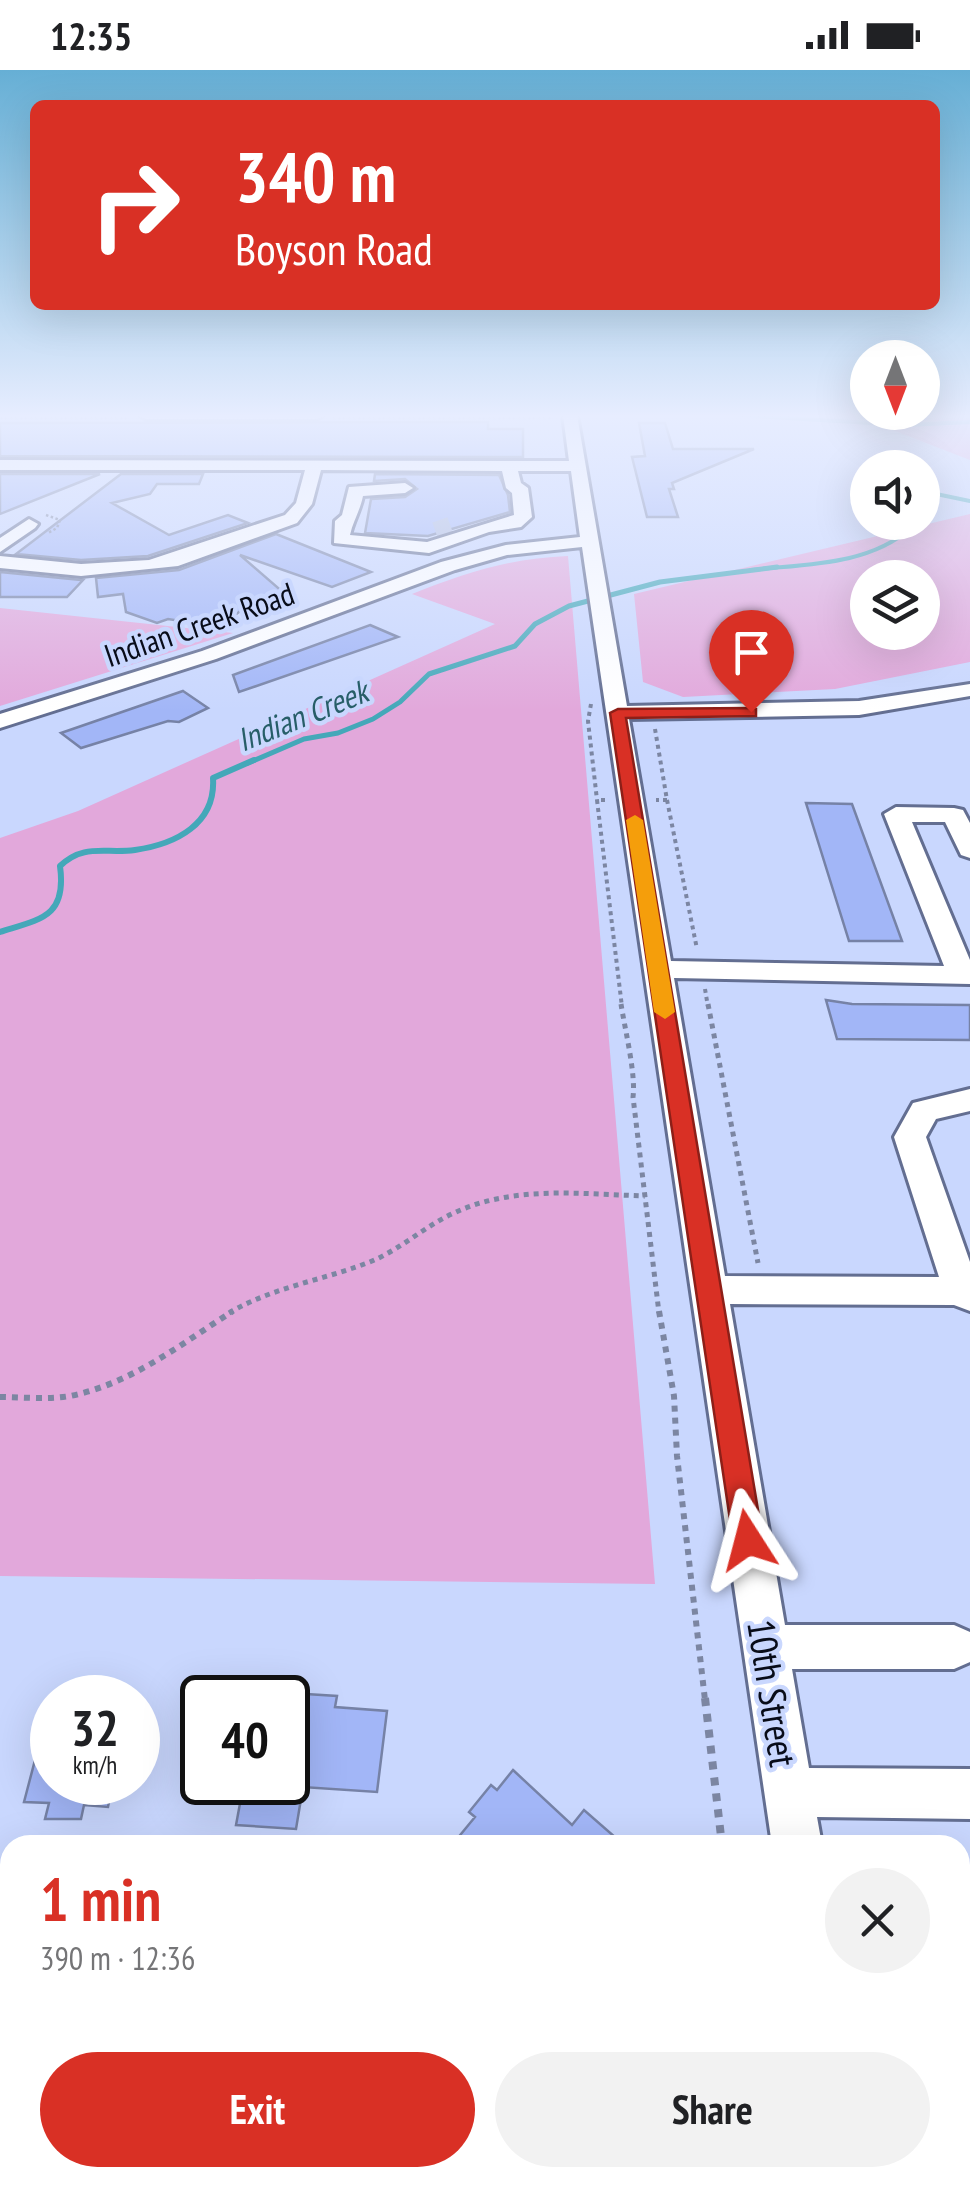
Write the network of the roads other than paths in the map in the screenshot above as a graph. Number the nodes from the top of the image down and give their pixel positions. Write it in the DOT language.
graph roads {
  1 [pos="297,514"];
  2 [pos="346,514"];
  3 [pos="521,514"];
  4 [pos="586,514"];
  5 [pos="455,523"];
  6 [pos="34,524"];
  7 [pos="486,527"];
  8 [pos="590,542"];
  9 [pos="0,547"];
  10 [pos="0,562"];
  11 [pos="970,690"];
  12 [pos="605,706"];
  13 [pos="0,720"];
  14 [pos="970,850"];
  15 [pos="658,969"];
  16 [pos="966,975"];
  17 [pos="970,1100"];
  18 [pos="708,1290"];
  19 [pos="966,1294"];
  20 [pos="954,1646"];
  21 [pos="766,1647"];
  22 [pos="788,1792"];
  23 [pos="970,1794"];
  24 [pos="795,1835"];
  1 -- 10 [label="street"];
  2 -- 7 [label="street"];
  3 -- 7 [label="street"];
  4 -- 8 [label="street, 10th Street"];
  5 -- 7 [label="street"];
  6 -- 9 [label="street"];
  8 -- 12 [label="street, 10th Street"];
  8 -- 13 [label="street, Indian Creek Road"];
  11 -- 12 [label="street"];
  12 -- 15 [label="street, 10th Street"];
  14 -- 16 [label="street"];
  15 -- 16 [label="street"];
  15 -- 18 [label="street, 10th Street"];
  17 -- 19 [label="street"];
  18 -- 19 [label="street"];
  18 -- 21 [label="street, 10th Street"];
  20 -- 21 [label="street"];
  21 -- 22 [label="street, 10th Street"];
  22 -- 23 [label="street"];
  22 -- 24 [label="street, 10th Street"];
}
